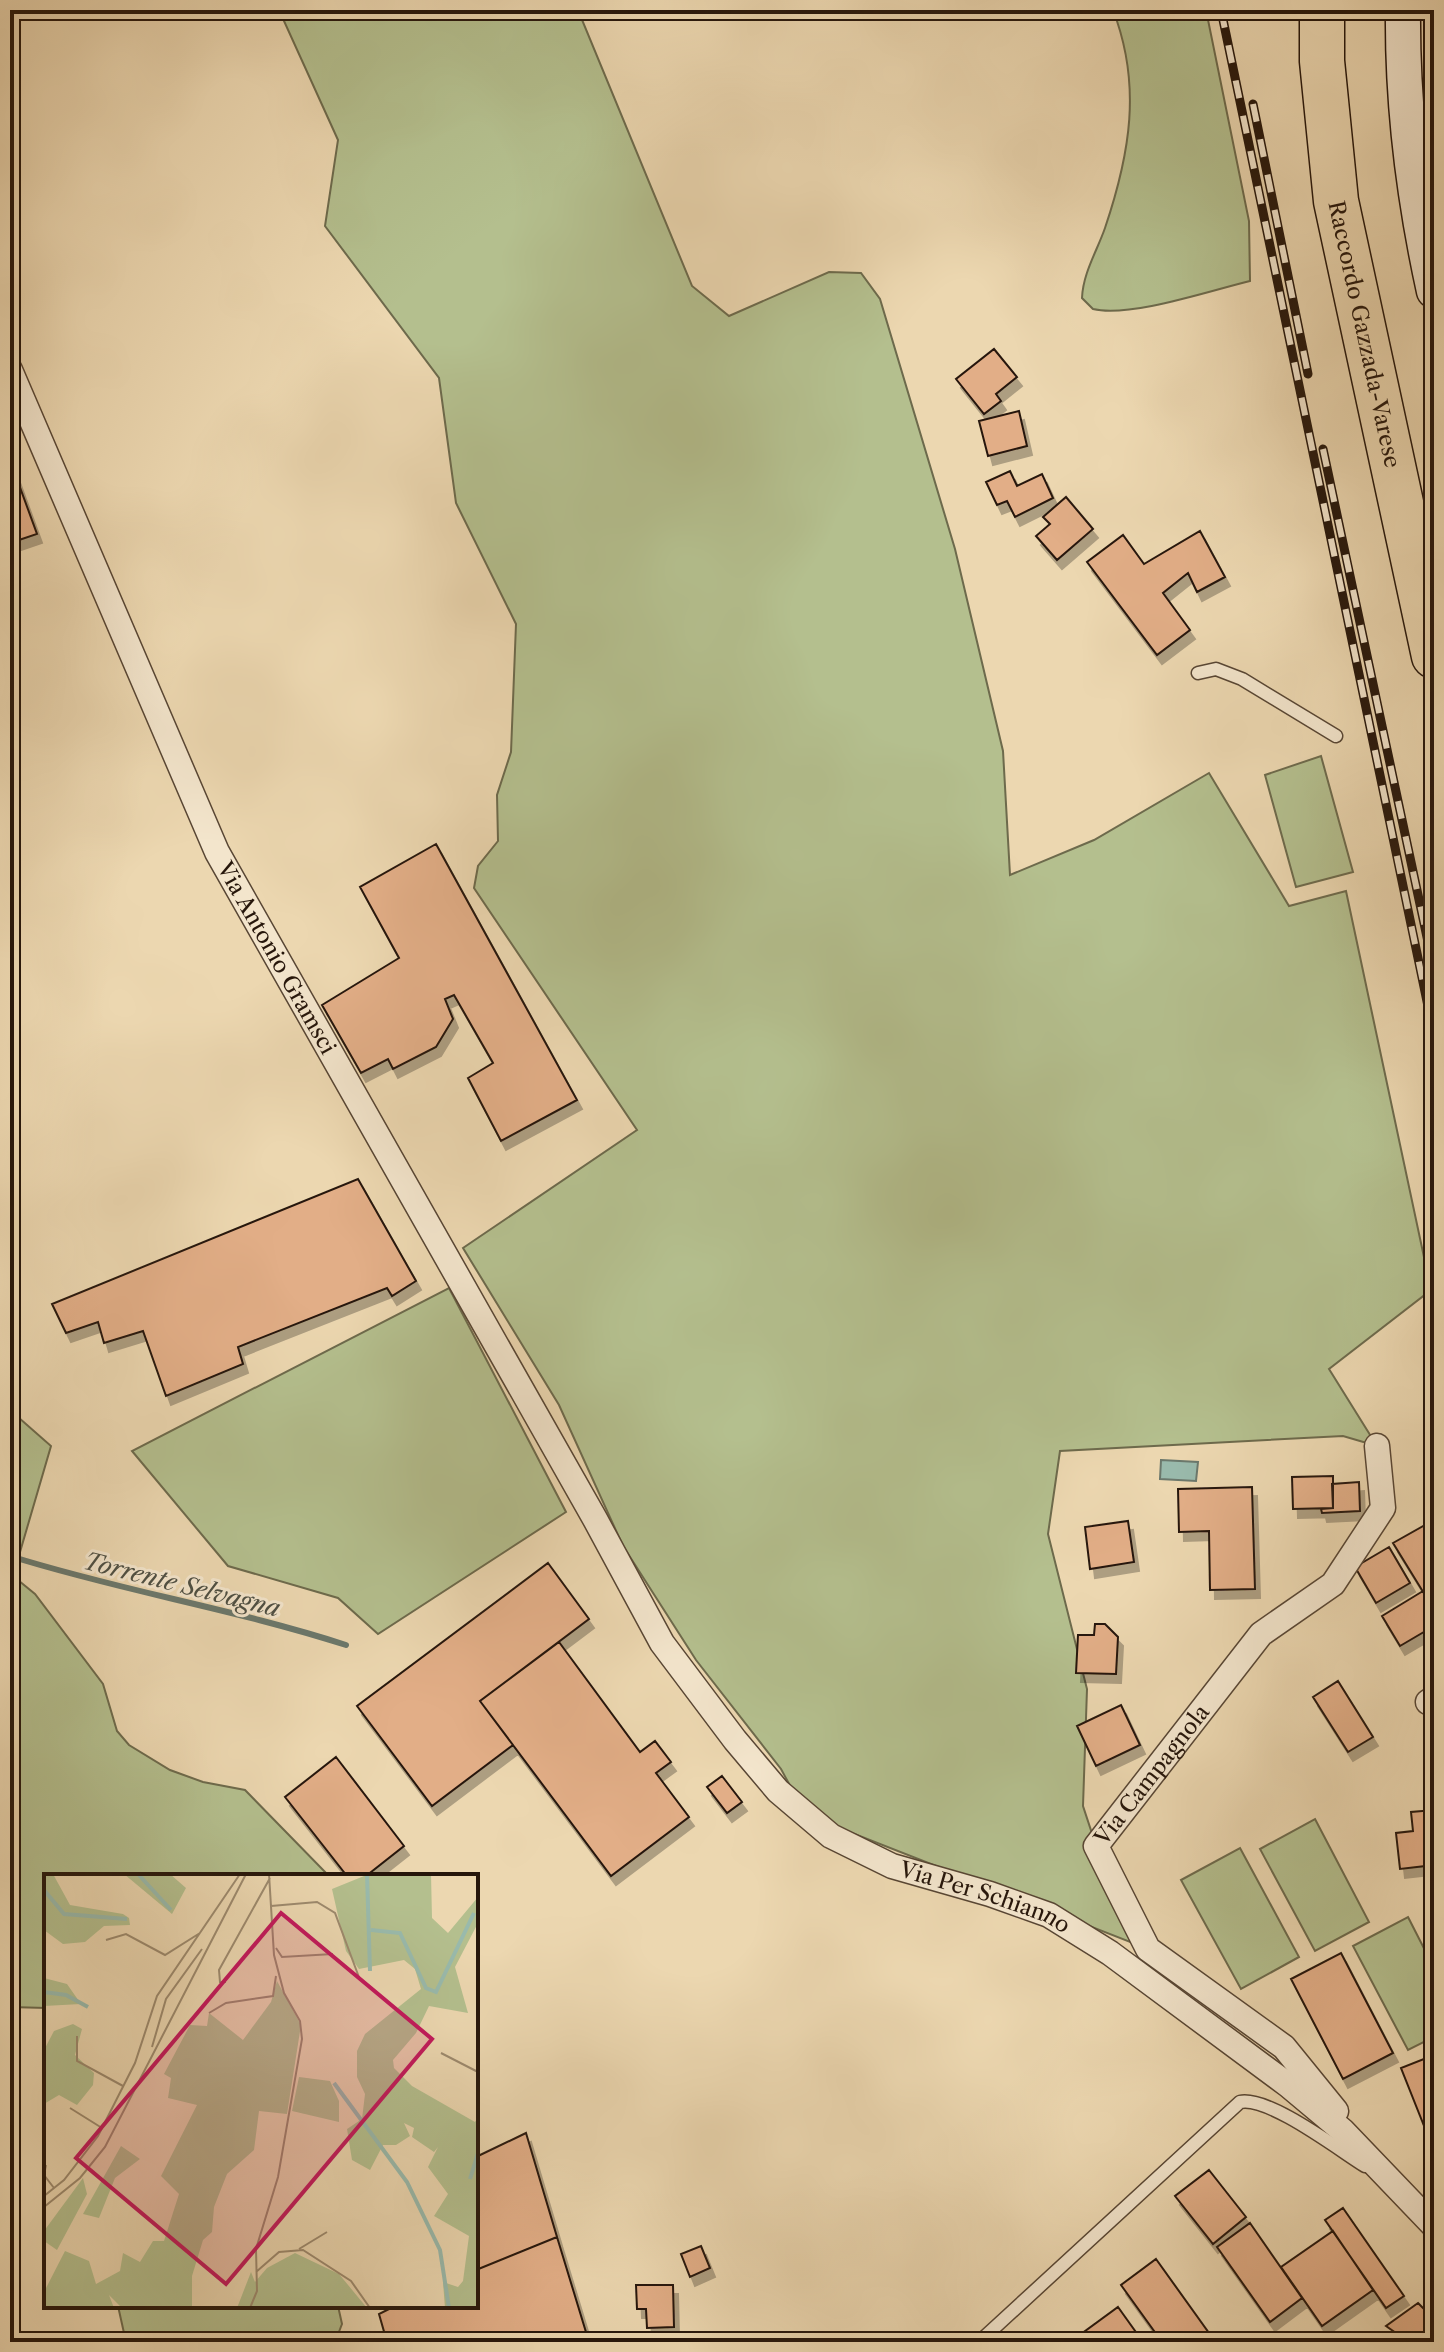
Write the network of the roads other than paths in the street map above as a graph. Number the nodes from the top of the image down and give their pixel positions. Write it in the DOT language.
graph roads {
  1 [pos="1322,10"];
  2 [pos="1403,10"];
  3 [pos="1434,291"];
  4 [pos="10,370"];
  5 [pos="1434,656"];
  6 [pos="1198,673"];
  7 [pos="1336,736"];
  8 [pos="1377,1446"];
  9 [pos="595,1519"];
  10 [pos="1404,2193"];
  11 [pos="1434,2226"];
  12 [pos="979,2342"];
  1 -- 5 [label="highway, Raccordo Gazzada-Varese"];
  2 -- 3 [label="main road"];
  4 -- 9 [label="street, Via Antonio Gramsci"];
  6 -- 7 [label="lane"];
  8 -- 10 [label="street, Via Campagnola"];
  9 -- 10 [label="street, Via Per Schianno"];
  10 -- 11 [label="street, Via Per Schianno"];
  10 -- 12 [label="lane"];
}
